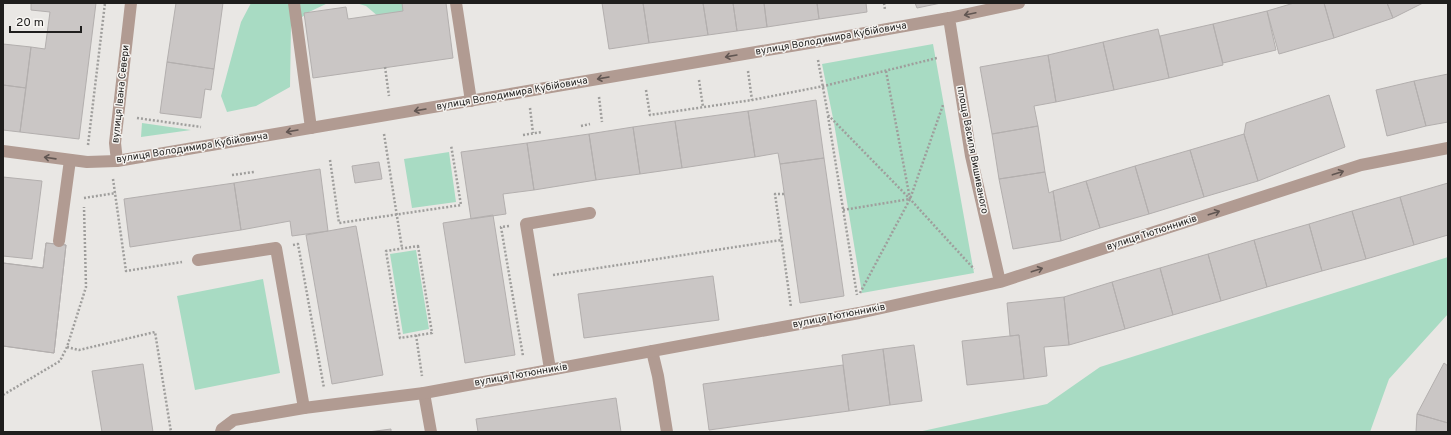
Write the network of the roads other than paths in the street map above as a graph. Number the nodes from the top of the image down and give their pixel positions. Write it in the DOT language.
graph roads {
  1 [pos="131,3"];
  2 [pos="294,3"];
  3 [pos="456,3"];
  4 [pos="1019,3"];
  5 [pos="949,18"];
  6 [pos="471,101"];
  7 [pos="311,128"];
  8 [pos="1448,148"];
  9 [pos="3,151"];
  10 [pos="70,160"];
  11 [pos="117,161"];
  12 [pos="590,213"];
  13 [pos="59,241"];
  14 [pos="198,260"];
  15 [pos="1000,282"];
  16 [pos="652,351"];
  17 [pos="550,370"];
  18 [pos="424,393"];
  19 [pos="304,408"];
  20 [pos="221,432"];
  21 [pos="431,432"];
  22 [pos="667,432"];
  1 -- 11 [label="street, вулиця Івана Севери"];
  2 -- 7 [label="street"];
  3 -- 6 [label="street"];
  4 -- 5 [label="street, вулиця Володимира Кубійовича, one-way"];
  5 -- 6 [label="street, вулиця Володимира Кубійовича, one-way"];
  5 -- 15 [label="street, площа Василя Вишиваного"];
  6 -- 7 [label="street, вулиця Володимира Кубійовича, one-way"];
  7 -- 11 [label="street, вулиця Володимира Кубійовича, one-way"];
  15 -- 8 [label="street, вулиця Тютюнників, one-way"];
  10 -- 9 [label="street, вулиця Володимира Кубійовича, one-way"];
  10 -- 11 [label="street, вулиця Володимира Кубійовича"];
  10 -- 13 [label="street"];
  12 -- 17 [label="street"];
  14 -- 19 [label="street"];
  15 -- 16 [label="street, вулиця Тютюнників"];
  16 -- 17 [label="street, вулиця Тютюнників"];
  16 -- 22 [label="street"];
  17 -- 18 [label="street, вулиця Тютюнників"];
  18 -- 19 [label="street, вулиця Тютюнників"];
  18 -- 21 [label="street"];
  19 -- 20 [label="street, вулиця Тютюнників"];
}
